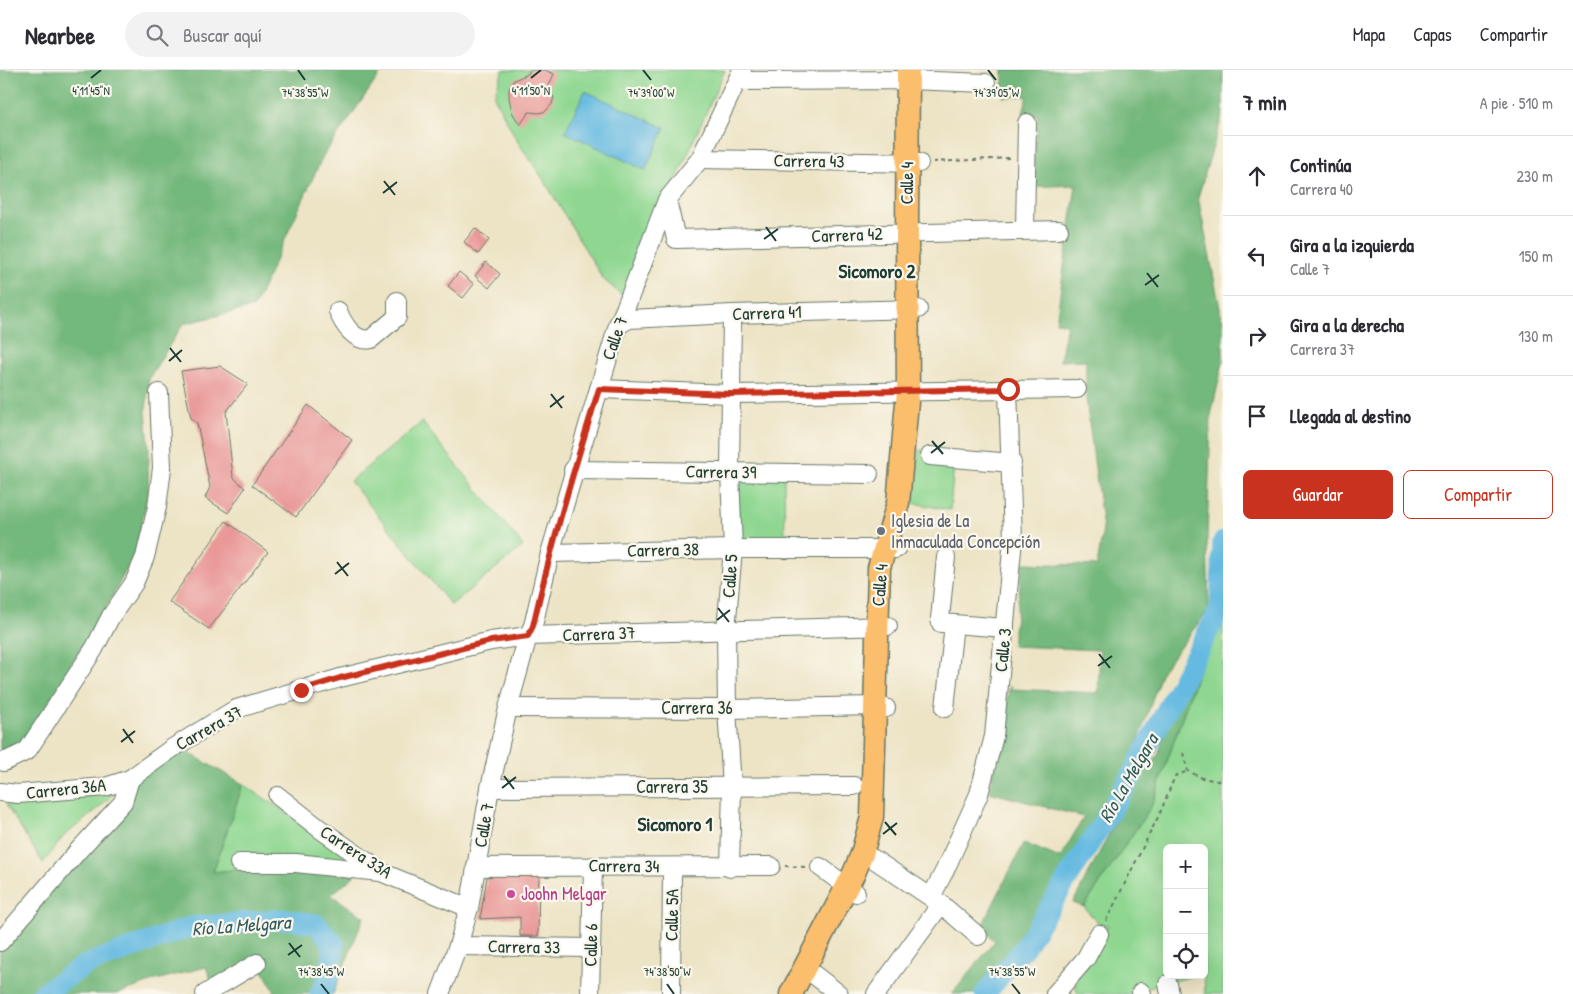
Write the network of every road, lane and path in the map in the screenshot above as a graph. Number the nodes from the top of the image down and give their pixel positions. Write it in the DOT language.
graph roads {
  1 [pos="914,75"];
  2 [pos="740,76"];
  3 [pos="986,83"];
  4 [pos="1027,122"];
  5 [pos="1026,158"];
  6 [pos="700,159"];
  7 [pos="913,163"];
  8 [pos="667,200"];
  9 [pos="1024,230"];
  10 [pos="1059,230"];
  11 [pos="913,233"];
  12 [pos="397,301"];
  13 [pos="913,309"];
  14 [pos="338,311"];
  15 [pos="732,314"];
  16 [pos="618,325"];
  17 [pos="599,389"];
  18 [pos="1008,389"];
  19 [pos="1078,389"];
  20 [pos="913,391"];
  21 [pos="160,392"];
  22 [pos="731,394"];
  23 [pos="930,456"];
  24 [pos="1012,463"];
  25 [pos="573,470"];
  26 [pos="730,472"];
  27 [pos="869,474"];
  28 [pos="733,549"];
  29 [pos="890,549"];
  30 [pos="550,553"];
  31 [pos="946,557"];
  32 [pos="954,624"];
  33 [pos="882,626"];
  34 [pos="1005,628"];
  35 [pos="726,630"];
  36 [pos="532,632"];
  37 [pos="881,707"];
  38 [pos="512,708"];
  39 [pos="946,708"];
  40 [pos="726,709"];
  41 [pos="1184,754"];
  42 [pos="0,761"];
  43 [pos="1188,771"];
  44 [pos="130,779"];
  45 [pos="1223,782"];
  46 [pos="854,786"];
  47 [pos="732,787"];
  48 [pos="495,788"];
  49 [pos="0,792"];
  50 [pos="278,796"];
  51 [pos="867,856"];
  52 [pos="239,863"];
  53 [pos="593,866"];
  54 [pos="771,866"];
  55 [pos="481,867"];
  56 [pos="672,867"];
  57 [pos="820,867"];
  58 [pos="730,868"];
  59 [pos="383,873"];
  60 [pos="851,890"];
  61 [pos="936,901"];
  62 [pos="469,908"];
  63 [pos="1099,934"];
  64 [pos="978,936"];
  65 [pos="0,942"];
  66 [pos="463,946"];
  67 [pos="591,948"];
  68 [pos="257,963"];
  69 [pos="813,974"];
  70 [pos="205,994"];
  71 [pos="440,994"];
  72 [pos="450,994"];
  73 [pos="590,994"];
  74 [pos="671,994"];
  75 [pos="791,994"];
  76 [pos="802,994"];
  77 [pos="839,994"];
  78 [pos="876,994"];
  79 [pos="1054,994"];
  1 -- 2 [label="street"];
  1 -- 3 [label="street"];
  1 -- 7 [label="main road, Calle 4"];
  2 -- 6 [label="street, Calle 7"];
  4 -- 5 [label="street"];
  5 -- 7 [label="path"];
  5 -- 9 [label="street"];
  6 -- 7 [label="street, Carrera 43"];
  6 -- 8 [label="street, Calle 7"];
  7 -- 11 [label="main road, Calle 4"];
  8 -- 11 [label="street, Carrera 42"];
  8 -- 16 [label="street, Calle 7"];
  9 -- 10 [label="street, Carrera 42"];
  9 -- 11 [label="street, Carrera 42"];
  11 -- 13 [label="main road, Calle 4"];
  12 -- 14 [label="street"];
  13 -- 15 [label="street, Carrera 41"];
  13 -- 20 [label="main road, Calle 4"];
  15 -- 16 [label="street, Carrera 41"];
  15 -- 22 [label="street, Calle 5"];
  16 -- 17 [label="street, Calle 7"];
  17 -- 22 [label="street"];
  17 -- 25 [label="street, Calle 7"];
  18 -- 19 [label="street"];
  18 -- 20 [label="street"];
  18 -- 24 [label="street, Calle 3"];
  20 -- 22 [label="street"];
  20 -- 29 [label="main road, Calle 4"];
  21 -- 42 [label="street"];
  22 -- 26 [label="street, Calle 5"];
  23 -- 24 [label="street"];
  24 -- 34 [label="street, Calle 3"];
  25 -- 26 [label="street, Carrera 39"];
  25 -- 30 [label="street, Calle 7"];
  26 -- 27 [label="street, Carrera 39"];
  26 -- 28 [label="street, Calle 5"];
  28 -- 29 [label="street, Carrera 38"];
  28 -- 30 [label="street, Carrera 38"];
  28 -- 35 [label="street, Calle 5"];
  29 -- 33 [label="main road, Calle 4"];
  30 -- 36 [label="street, Calle 7"];
  31 -- 32 [label="street"];
  32 -- 34 [label="street"];
  32 -- 39 [label="street"];
  33 -- 35 [label="street, Carrera 37"];
  33 -- 37 [label="main road, Calle 4"];
  34 -- 61 [label="street, Calle 3"];
  35 -- 36 [label="street, Carrera 37"];
  35 -- 40 [label="street, Calle 5"];
  36 -- 38 [label="street, Calle 7"];
  36 -- 44 [label="street, Carrera 37"];
  37 -- 40 [label="street, Carrera 36"];
  37 -- 51 [label="main road, Calle 4"];
  38 -- 40 [label="street, Carrera 36"];
  38 -- 48 [label="street, Calle 7"];
  40 -- 47 [label="street, Calle 5"];
  41 -- 43 [label="path"];
  43 -- 45 [label="path"];
  43 -- 63 [label="path"];
  44 -- 49 [label="street, Carrera 36A"];
  44 -- 65 [label="street"];
  46 -- 47 [label="street, Carrera 35"];
  47 -- 48 [label="street, Carrera 35"];
  47 -- 58 [label="street, Calle 5"];
  48 -- 55 [label="street, Calle 7"];
  50 -- 59 [label="street, Carrera 33A"];
  51 -- 60 [label="main road, Calle 4"];
  51 -- 61 [label="street"];
  52 -- 59 [label="street"];
  53 -- 55 [label="street, Carrera 34"];
  53 -- 56 [label="street, Carrera 34"];
  53 -- 67 [label="street, Calle 6"];
  54 -- 57 [label="path"];
  54 -- 58 [label="street, Carrera 34"];
  55 -- 62 [label="street, Calle 7"];
  55 -- 66 [label="street, Calle 7"];
  56 -- 58 [label="street, Carrera 34"];
  56 -- 74 [label="street, Calle 5A"];
  57 -- 60 [label="street"];
  59 -- 62 [label="street, Carrera 33A"];
  60 -- 69 [label="main road, Calle 4"];
  60 -- 75 [label="main road, Calle 4"];
  61 -- 64 [label="street"];
  61 -- 78 [label="street, Calle 3"];
  62 -- 66 [label="street, Calle 7"];
  63 -- 79 [label="street"];
  66 -- 67 [label="street, Carrera 33"];
  66 -- 71 [label="street, Calle 7"];
  66 -- 72 [label="street, Calle 7"];
  67 -- 73 [label="street, Calle 6"];
  68 -- 70 [label="street"];
  69 -- 76 [label="main road, Calle 4"];
  69 -- 77 [label="street"];
}
